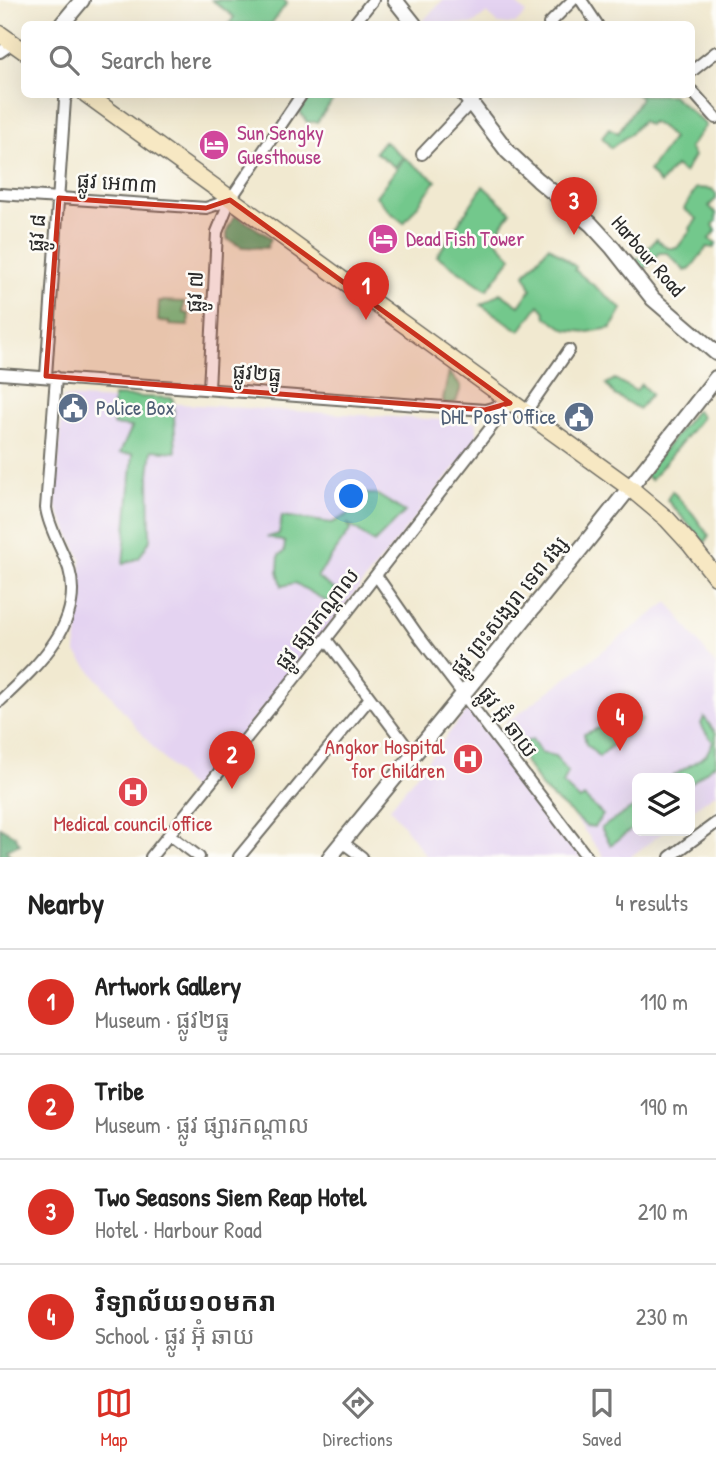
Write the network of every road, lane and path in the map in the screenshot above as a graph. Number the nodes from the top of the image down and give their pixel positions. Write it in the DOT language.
graph roads {
  1 [pos="82,0"];
  2 [pos="373,0"];
  3 [pos="395,0"];
  4 [pos="573,0"];
  5 [pos="581,0"];
  6 [pos="64,21"];
  7 [pos="356,21"];
  8 [pos="412,21"];
  9 [pos="552,21"];
  10 [pos="595,21"];
  11 [pos="716,52"];
  12 [pos="695,68"];
  13 [pos="695,95"];
  14 [pos="66,98"];
  15 [pos="91,98"];
  16 [pos="299,98"];
  17 [pos="470,98"];
  18 [pos="472,98"];
  19 [pos="716,118"];
  20 [pos="422,154"];
  21 [pos="0,194"];
  22 [pos="59,198"];
  23 [pos="230,200"];
  24 [pos="569,350"];
  25 [pos="716,353"];
  26 [pos="0,374"];
  27 [pos="51,377"];
  28 [pos="716,377"];
  29 [pos="209,389"];
  30 [pos="510,403"];
  31 [pos="485,410"];
  32 [pos="525,413"];
  33 [pos="490,431"];
  34 [pos="630,488"];
  35 [pos="376,575"];
  36 [pos="716,577"];
  37 [pos="326,639"];
  38 [pos="464,695"];
  39 [pos="370,698"];
  40 [pos="0,701"];
  41 [pos="413,755"];
  42 [pos="716,823"];
  43 [pos="170,835"];
  44 [pos="342,842"];
  45 [pos="150,857"];
  46 [pos="199,857"];
  47 [pos="239,857"];
  48 [pos="330,857"];
  49 [pos="362,857"];
  50 [pos="587,857"];
  51 [pos="670,857"];
  1 -- 6 [label="street"];
  2 -- 7 [label="street"];
  3 -- 8 [label="street"];
  4 -- 9 [label="street"];
  5 -- 10 [label="street"];
  11 -- 12 [label="street"];
  13 -- 19 [label="street"];
  14 -- 22 [label="street, ផ្លូវ ៨"];
  15 -- 23 [label="main road"];
  16 -- 23 [label="street, ផ្លូវ ៧"];
  17 -- 20 [label="street"];
  18 -- 25 [label="street, Harbour Road"];
  21 -- 22 [label="street, ផ្លូវ អេ៣៣"];
  22 -- 23 [label="street, ផ្លូវ អេ៣៣"];
  22 -- 27 [label="street, ផ្លូវ ៨"];
  23 -- 29 [label="street, ផ្លូវ ៧"];
  23 -- 30 [label="main road"];
  24 -- 32 [label="street"];
  26 -- 27 [label="street, ផ្លូវ២ធ្នូ"];
  27 -- 29 [label="street, ផ្លូវ២ធ្នូ"];
  27 -- 40 [label="street, ផ្លូវ ៨"];
  28 -- 34 [label="street, ផ្លូវ ព្រះសង្ឃរា ទេព វង្ស"];
  29 -- 31 [label="street, ផ្លូវ២ធ្នូ"];
  30 -- 31 [label="street, ផ្លូវ២ធ្នូ"];
  30 -- 32 [label="main road"];
  30 -- 33 [label="street, ផ្លូវ ផ្សារកណ្តាល"];
  31 -- 33 [label="street"];
  32 -- 34 [label="main road"];
  33 -- 35 [label="street, ផ្លូវ ផ្សារកណ្តាល"];
  34 -- 36 [label="main road"];
  34 -- 38 [label="street, ផ្លូវ ព្រះសង្ឃរា ទេព វង្ស"];
  35 -- 37 [label="street, ផ្លូវ ផ្សារកណ្តាល"];
  35 -- 38 [label="street, ផ្លូវ អ៊ុំ ឆាយ"];
  37 -- 39 [label="street"];
  37 -- 43 [label="street, ផ្លូវ ផ្សារកណ្តាល"];
  38 -- 41 [label="street, ផ្លូវ ព្រះសង្ឃរា ទេព វង្ស"];
  38 -- 50 [label="street, ផ្លូវ អ៊ុំ ឆាយ"];
  39 -- 41 [label="street"];
  39 -- 47 [label="street"];
  41 -- 44 [label="street, ផ្លូវ ព្រះសង្ឃរា ទេព វង្ស"];
  42 -- 51 [label="street"];
  43 -- 45 [label="street, ផ្លូវ ផ្សារកណ្តាល"];
  43 -- 46 [label="street"];
  44 -- 48 [label="street, ផ្លូវ ព្រះសង្ឃរា ទេព វង្ស"];
  44 -- 49 [label="street"];
}
